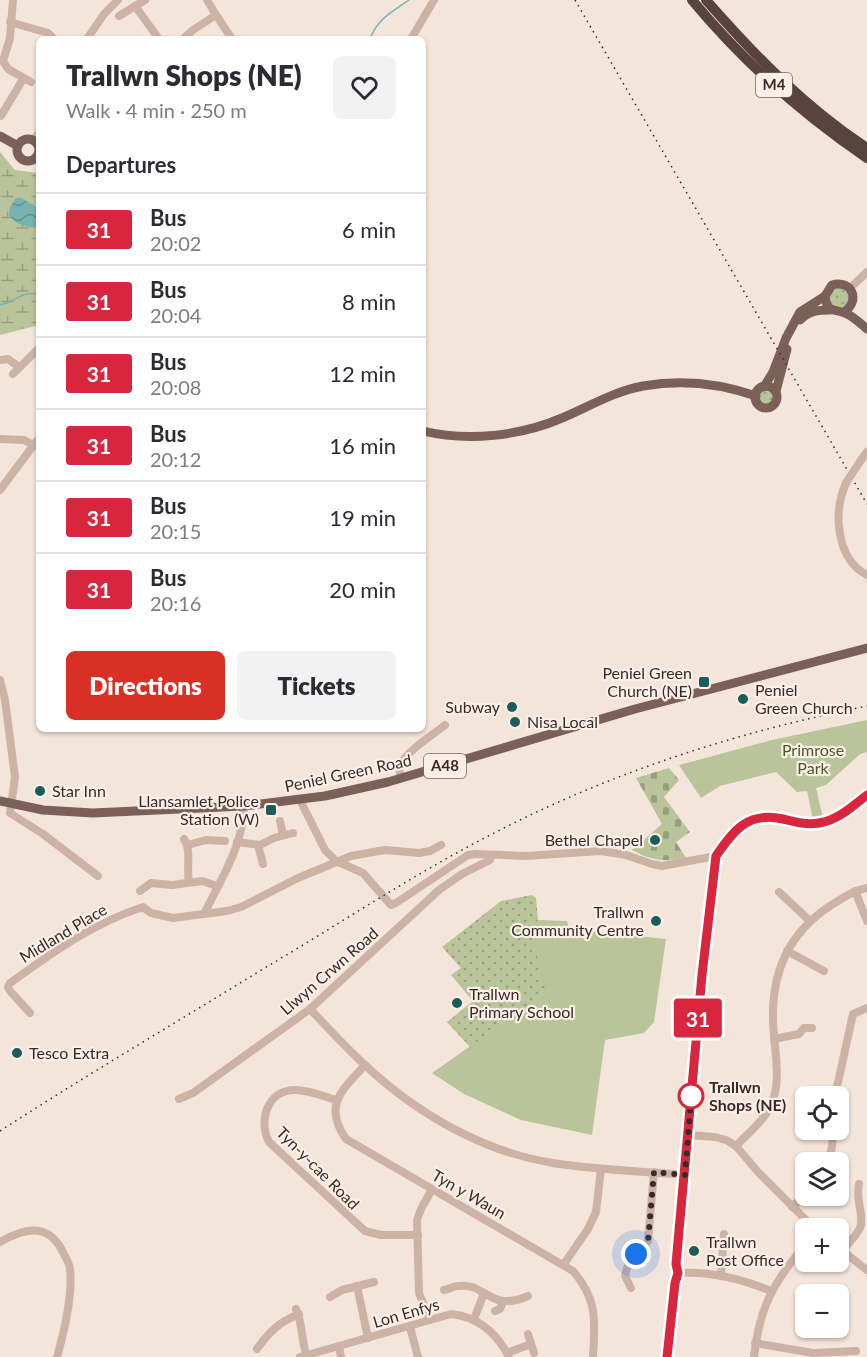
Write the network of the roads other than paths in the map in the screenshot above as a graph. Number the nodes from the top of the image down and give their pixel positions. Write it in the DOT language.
graph roads {
  1 [pos="13,0"];
  2 [pos="118,0"];
  3 [pos="145,0"];
  4 [pos="207,0"];
  5 [pos="434,0"];
  6 [pos="692,0"];
  7 [pos="706,0"];
  8 [pos="135,6"];
  9 [pos="216,15"];
  10 [pos="119,16"];
  11 [pos="10,22"];
  12 [pos="51,36"];
  13 [pos="89,36"];
  14 [pos="157,36"];
  15 [pos="187,36"];
  16 [pos="230,36"];
  17 [pos="413,36"];
  18 [pos="1,116"];
  19 [pos="0,136"];
  20 [pos="36,137"];
  21 [pos="18,146"];
  22 [pos="867,148"];
  23 [pos="867,158"];
  24 [pos="36,159"];
  25 [pos="867,272"];
  26 [pos="850,288"];
  27 [pos="825,296"];
  28 [pos="830,310"];
  29 [pos="844,312"];
  30 [pos="867,328"];
  31 [pos="36,351"];
  32 [pos="0,360"];
  33 [pos="19,367"];
  34 [pos="13,374"];
  35 [pos="764,387"];
  36 [pos="776,391"];
  37 [pos="756,396"];
  38 [pos="426,431"];
  39 [pos="0,439"];
  40 [pos="36,442"];
  41 [pos="33,445"];
  42 [pos="867,452"];
  43 [pos="0,490"];
  44 [pos="867,575"];
  45 [pos="867,648"];
  46 [pos="0,680"];
  47 [pos="446,725"];
  48 [pos="401,778"];
  49 [pos="867,795"];
  50 [pos="300,800"];
  51 [pos="0,801"];
  52 [pos="12,804"];
  53 [pos="243,806"];
  54 [pos="280,821"];
  55 [pos="213,829"];
  56 [pos="293,833"];
  57 [pos="283,835"];
  58 [pos="213,839"];
  59 [pos="225,841"];
  60 [pos="237,842"];
  61 [pos="441,844"];
  62 [pos="258,845"];
  63 [pos="491,856"];
  64 [pos="716,856"];
  65 [pos="336,861"];
  66 [pos="263,864"];
  67 [pos="153,873"];
  68 [pos="98,876"];
  69 [pos="430,881"];
  70 [pos="189,882"];
  71 [pos="153,883"];
  72 [pos="218,886"];
  73 [pos="867,888"];
  74 [pos="439,890"];
  75 [pos="140,891"];
  76 [pos="855,891"];
  77 [pos="779,892"];
  78 [pos="204,914"];
  79 [pos="810,921"];
  80 [pos="867,921"];
  81 [pos="787,951"];
  82 [pos="824,971"];
  83 [pos="867,1008"];
  84 [pos="310,1010"];
  85 [pos="30,1013"];
  86 [pos="812,1028"];
  87 [pos="774,1039"];
  88 [pos="365,1065"];
  89 [pos="837,1086"];
  90 [pos="179,1099"];
  91 [pos="336,1100"];
  92 [pos="688,1134"];
  93 [pos="736,1146"];
  94 [pos="601,1168"];
  95 [pos="654,1172"];
  96 [pos="685,1175"];
  97 [pos="859,1184"];
  98 [pos="432,1189"];
  99 [pos="795,1205"];
  100 [pos="792,1208"];
  101 [pos="803,1218"];
  102 [pos="724,1234"];
  103 [pos="418,1235"];
  104 [pos="849,1240"];
  105 [pos="0,1242"];
  106 [pos="795,1257"];
  107 [pos="849,1257"];
  108 [pos="564,1264"];
  109 [pos="867,1270"];
  110 [pos="678,1273"];
  111 [pos="721,1276"];
  112 [pos="450,1278"];
  113 [pos="374,1282"];
  114 [pos="357,1286"];
  115 [pos="453,1287"];
  116 [pos="631,1287"];
  117 [pos="444,1290"];
  118 [pos="771,1291"];
  119 [pos="484,1293"];
  120 [pos="528,1296"];
  121 [pos="330,1297"];
  122 [pos="503,1302"];
  123 [pos="495,1311"];
  124 [pos="474,1319"];
  125 [pos="430,1320"];
  126 [pos="410,1328"];
  127 [pos="259,1331"];
  128 [pos="528,1334"];
  129 [pos="266,1336"];
  130 [pos="368,1338"];
  131 [pos="755,1343"];
  132 [pos="531,1344"];
  133 [pos="339,1346"];
  134 [pos="257,1349"];
  135 [pos="856,1351"];
  136 [pos="534,1353"];
  137 [pos="508,1355"];
  138 [pos="303,1356"];
  139 [pos="57,1357"];
  140 [pos="341,1357"];
  141 [pos="418,1357"];
  142 [pos="593,1357"];
  143 [pos="668,1357"];
  144 [pos="754,1357"];
  1 -- 11 [label="street"];
  2 -- 13 [label="street"];
  3 -- 8 [label="street"];
  4 -- 9 [label="street"];
  5 -- 17 [label="street"];
  6 -- 23 [label="highway, M4"];
  7 -- 22 [label="highway, M4"];
  8 -- 10 [label="street"];
  8 -- 14 [label="street"];
  9 -- 15 [label="street"];
  9 -- 16 [label="street"];
  11 -- 12 [label="street"];
  11 -- 18 [label="street"];
  19 -- 21 [label="main road"];
  20 -- 21 [label="main road"];
  21 -- 24 [label="main road"];
  25 -- 26 [label="street"];
  26 -- 27 [label="main road"];
  26 -- 29 [label="main road"];
  27 -- 28 [label="main road"];
  27 -- 35 [label="main road"];
  28 -- 29 [label="main road"];
  28 -- 36 [label="main road"];
  29 -- 30 [label="main road"];
  31 -- 33 [label="street"];
  32 -- 33 [label="street"];
  33 -- 34 [label="street"];
  35 -- 36 [label="main road"];
  35 -- 37 [label="main road"];
  36 -- 37 [label="main road"];
  37 -- 38 [label="main road"];
  39 -- 41 [label="street"];
  40 -- 41 [label="street"];
  41 -- 43 [label="street"];
  42 -- 44 [label="street, bridge"];
  45 -- 48 [label="main road, Peniel Green Road / A48"];
  46 -- 52 [label="street"];
  47 -- 48 [label="street"];
  48 -- 50 [label="main road, Peniel Green Road / A48"];
  49 -- 64 [label="street"];
  50 -- 53 [label="main road, Peniel Green Road / A48"];
  50 -- 65 [label="street"];
  51 -- 52 [label="main road, Peniel Green Road / A48"];
  52 -- 53 [label="main road, Peniel Green Road / A48"];
  52 -- 68 [label="street"];
  53 -- 60 [label="street"];
  54 -- 57 [label="street"];
  55 -- 58 [label="street"];
  56 -- 57 [label="street"];
  57 -- 62 [label="street"];
  58 -- 59 [label="street"];
  58 -- 70 [label="street"];
  60 -- 62 [label="street"];
  60 -- 72 [label="street"];
  61 -- 65 [label="street, Midland Place"];
  62 -- 66 [label="street"];
  63 -- 64 [label="street"];
  63 -- 69 [label="street"];
  63 -- 74 [label="street, Llwyn Crwn Road"];
  64 -- 92 [label="street"];
  65 -- 69 [label="street"];
  65 -- 78 [label="street, Midland Place"];
  67 -- 71 [label="street"];
  69 -- 74 [label="street"];
  70 -- 71 [label="street"];
  70 -- 72 [label="street"];
  71 -- 75 [label="street"];
  72 -- 78 [label="street"];
  73 -- 76 [label="street"];
  74 -- 84 [label="street, Llwyn Crwn Road"];
  76 -- 79 [label="street"];
  76 -- 80 [label="street"];
  77 -- 79 [label="street"];
  78 -- 85 [label="street, Midland Place"];
  79 -- 81 [label="street"];
  81 -- 82 [label="street"];
  81 -- 87 [label="street"];
  83 -- 89 [label="street"];
  84 -- 88 [label="street"];
  84 -- 90 [label="street, Llwyn Crwn Road"];
  86 -- 87 [label="street"];
  87 -- 93 [label="street"];
  88 -- 91 [label="street"];
  88 -- 94 [label="street"];
  91 -- 98 [label="street, Tyn y Waun"];
  91 -- 103 [label="street, Tyn-y-cae Road"];
  92 -- 93 [label="street"];
  92 -- 96 [label="street"];
  93 -- 100 [label="street"];
  94 -- 95 [label="street"];
  94 -- 108 [label="street"];
  95 -- 96 [label="street"];
  95 -- 116 [label="street"];
  96 -- 110 [label="street"];
  97 -- 104 [label="street"];
  98 -- 103 [label="street"];
  98 -- 108 [label="street, Tyn y Waun"];
  99 -- 100 [label="street"];
  100 -- 101 [label="street"];
  102 -- 111 [label="street"];
  103 -- 125 [label="street"];
  105 -- 139 [label="street"];
  106 -- 118 [label="street"];
  107 -- 109 [label="street"];
  108 -- 142 [label="street, Tyn y Waun"];
  110 -- 111 [label="street"];
  110 -- 143 [label="street"];
  111 -- 118 [label="street"];
  112 -- 115 [label="street"];
  113 -- 114 [label="street"];
  114 -- 121 [label="street"];
  114 -- 130 [label="street"];
  115 -- 117 [label="street"];
  115 -- 119 [label="street"];
  118 -- 131 [label="street"];
  119 -- 122 [label="street"];
  119 -- 124 [label="street"];
  120 -- 122 [label="street"];
  122 -- 123 [label="street"];
  124 -- 125 [label="street, Lon Enfys"];
  124 -- 137 [label="street"];
  125 -- 126 [label="street, Lon Enfys"];
  126 -- 130 [label="street, Lon Enfys"];
  126 -- 141 [label="street"];
  127 -- 129 [label="street"];
  128 -- 132 [label="street"];
  129 -- 134 [label="street"];
  129 -- 138 [label="street"];
  130 -- 133 [label="street, Lon Enfys"];
  131 -- 135 [label="street"];
  131 -- 144 [label="street"];
  132 -- 136 [label="street"];
  132 -- 137 [label="street"];
  133 -- 138 [label="street, Lon Enfys"];
  133 -- 140 [label="street"];
}
